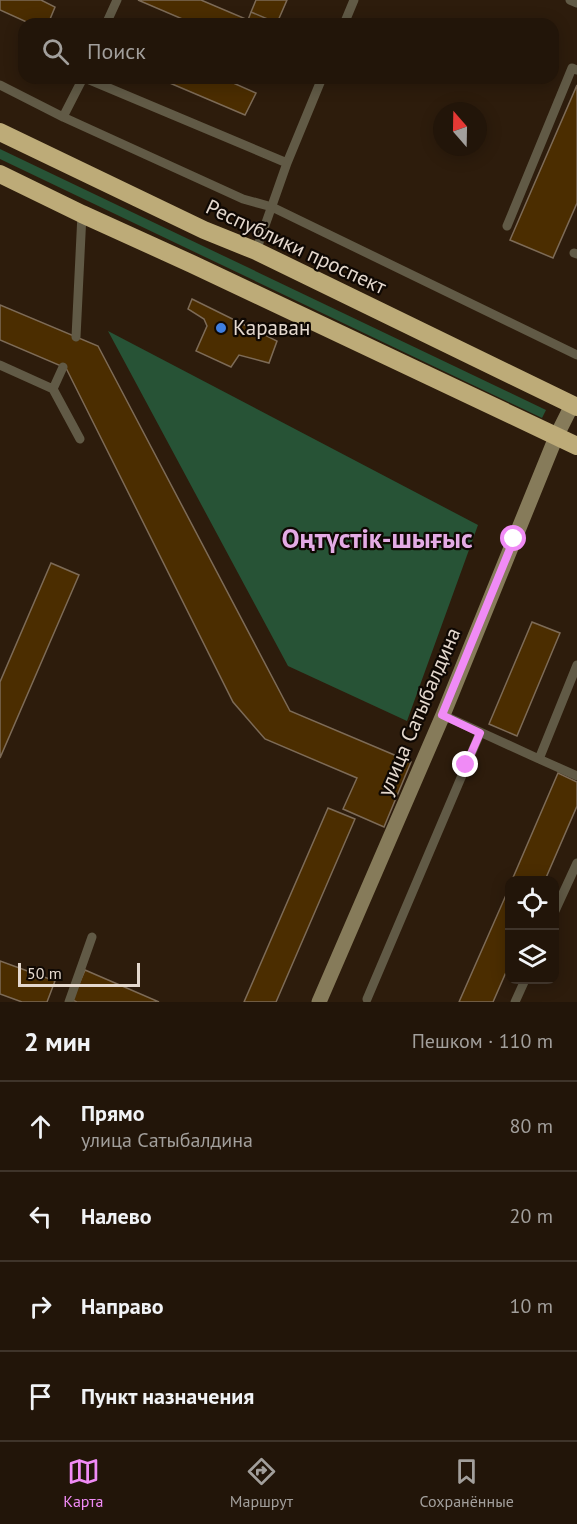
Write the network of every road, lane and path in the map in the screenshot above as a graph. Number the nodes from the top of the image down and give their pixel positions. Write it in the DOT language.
graph roads {
  1 [pos="117,0"];
  2 [pos="354,0"];
  3 [pos="570,0"];
  4 [pos="577,3"];
  5 [pos="109,18"];
  6 [pos="346,18"];
  7 [pos="577,70"];
  8 [pos="81,84"];
  9 [pos="98,84"];
  10 [pos="320,84"];
  11 [pos="0,85"];
  12 [pos="63,117"];
  13 [pos="0,132"];
  14 [pos="287,163"];
  15 [pos="0,174"];
  16 [pos="272,207"];
  17 [pos="82,214"];
  18 [pos="507,226"];
  19 [pos="256,251"];
  20 [pos="76,337"];
  21 [pos="577,355"];
  22 [pos="0,365"];
  23 [pos="63,366"];
  24 [pos="53,388"];
  25 [pos="574,406"];
  26 [pos="556,437"];
  27 [pos="80,440"];
  28 [pos="577,446"];
  29 [pos="577,665"];
  30 [pos="442,715"];
  31 [pos="480,733"];
  32 [pos="539,759"];
  33 [pos="577,776"];
  34 [pos="577,863"];
  35 [pos="559,905"];
  36 [pos="92,937"];
  37 [pos="523,984"];
  38 [pos="367,999"];
  39 [pos="69,1002"];
  40 [pos="319,1002"];
  41 [pos="515,1002"];
  1 -- 5 [label="lane"];
  2 -- 6 [label="lane"];
  3 -- 4 [label="lane"];
  7 -- 18 [label="lane"];
  8 -- 12 [label="lane"];
  9 -- 14 [label="lane"];
  10 -- 14 [label="lane"];
  11 -- 12 [label="lane"];
  12 -- 16 [label="lane"];
  13 -- 19 [label="highway, Республики проспект"];
  14 -- 16 [label="lane"];
  15 -- 17 [label="highway"];
  16 -- 19 [label="lane"];
  16 -- 21 [label="lane"];
  17 -- 20 [label="lane"];
  17 -- 26 [label="highway"];
  19 -- 25 [label="highway, Республики проспект"];
  22 -- 24 [label="lane"];
  23 -- 24 [label="lane"];
  24 -- 27 [label="lane"];
  25 -- 26 [label="street, Республики проспект"];
  26 -- 28 [label="highway"];
  26 -- 30 [label="street, улица Сатыбалдина"];
  29 -- 32 [label="lane"];
  30 -- 31 [label="lane"];
  30 -- 40 [label="street, улица Сатыбалдина"];
  31 -- 32 [label="lane"];
  31 -- 38 [label="lane"];
  32 -- 33 [label="lane"];
  34 -- 35 [label="lane"];
  36 -- 39 [label="lane"];
  37 -- 41 [label="lane"];
}
